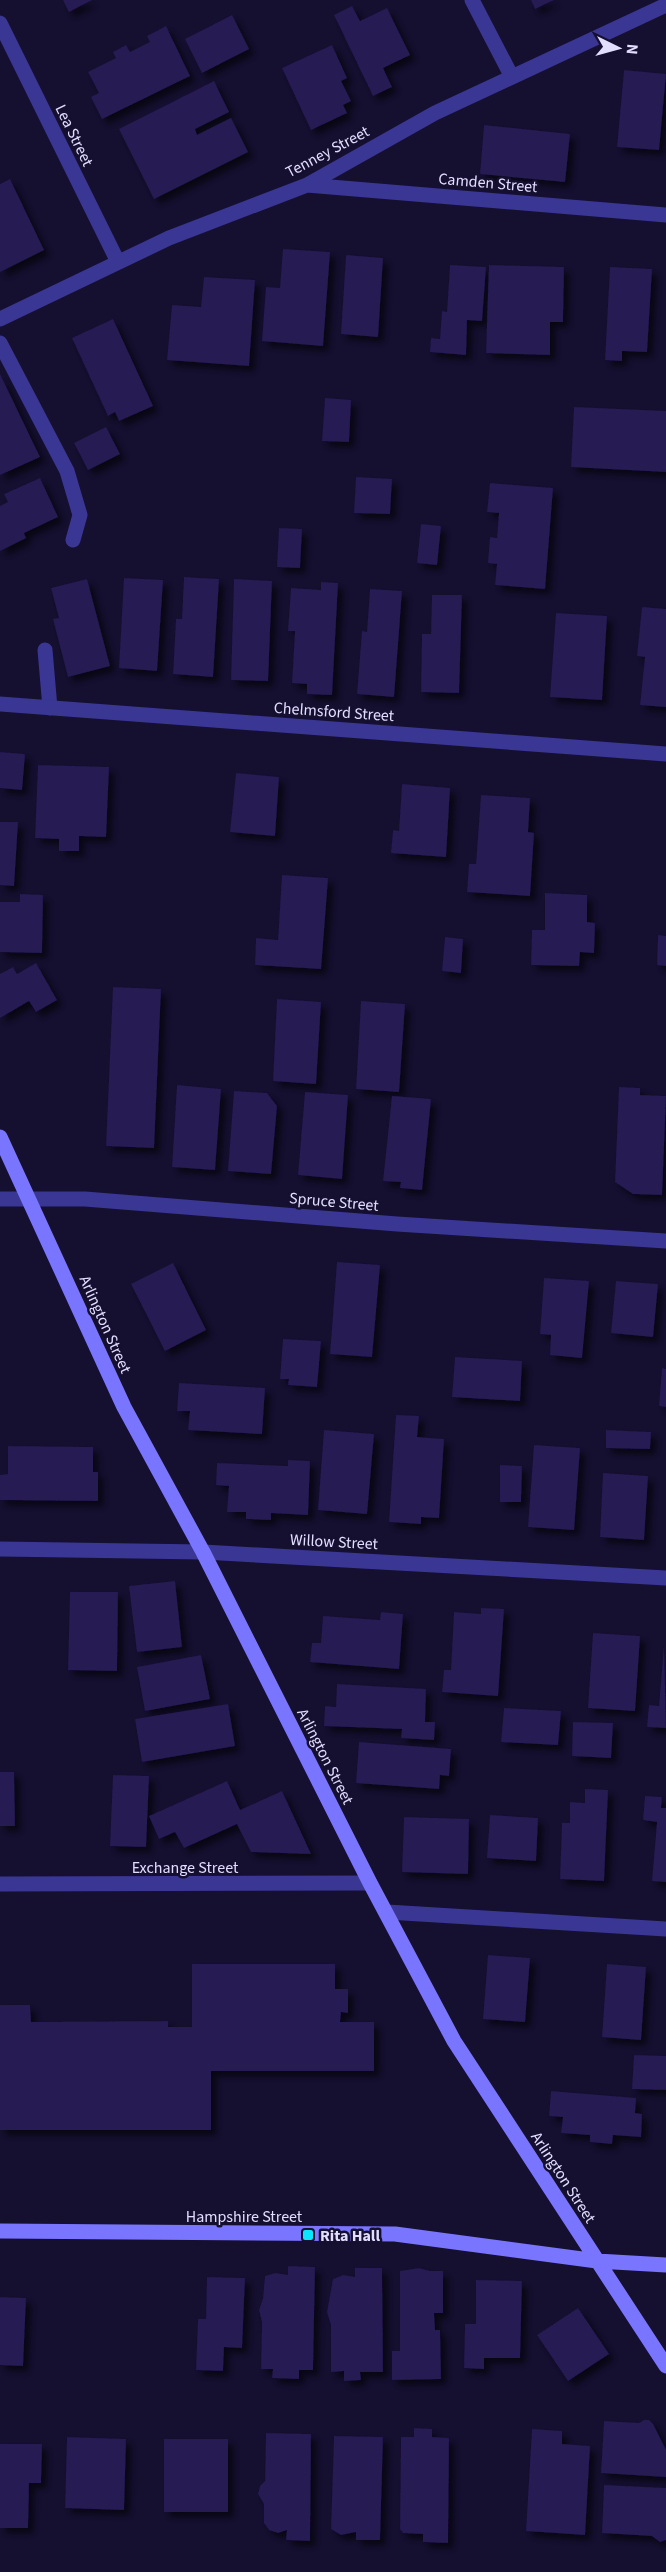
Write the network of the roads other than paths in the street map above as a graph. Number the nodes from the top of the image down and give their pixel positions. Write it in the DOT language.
graph roads {
  1 [pos="472,0"];
  2 [pos="666,5"];
  3 [pos="0,23"];
  4 [pos="512,77"];
  5 [pos="307,185"];
  6 [pos="666,215"];
  7 [pos="118,262"];
  8 [pos="0,319"];
  9 [pos="0,343"];
  10 [pos="73,540"];
  11 [pos="45,650"];
  12 [pos="0,704"];
  13 [pos="50,708"];
  14 [pos="666,754"];
  15 [pos="0,1137"];
  16 [pos="0,1199"];
  17 [pos="30,1199"];
  18 [pos="666,1241"];
  19 [pos="0,1549"];
  20 [pos="203,1552"];
  21 [pos="666,1578"];
  22 [pos="370,1883"];
  23 [pos="0,1884"];
  24 [pos="387,1912"];
  25 [pos="666,1929"];
  26 [pos="0,2231"];
  27 [pos="597,2260"];
  28 [pos="666,2265"];
  29 [pos="666,2366"];
  1 -- 4 [label="street"];
  2 -- 4 [label="street, Tenney Street"];
  3 -- 7 [label="street, Lea Street"];
  4 -- 5 [label="street, Tenney Street"];
  5 -- 6 [label="street, Camden Street"];
  5 -- 7 [label="street, Tenney Street"];
  7 -- 8 [label="street, Tenney Street"];
  9 -- 10 [label="street"];
  11 -- 13 [label="street"];
  12 -- 13 [label="street, Chelmsford Street"];
  13 -- 14 [label="street, Chelmsford Street"];
  15 -- 17 [label="street, Arlington Street"];
  16 -- 17 [label="street, Spruce Street"];
  17 -- 18 [label="street, Spruce Street"];
  17 -- 20 [label="street, Arlington Street"];
  19 -- 20 [label="street, Willow Street"];
  20 -- 21 [label="street, Willow Street"];
  20 -- 22 [label="street, Arlington Street"];
  22 -- 23 [label="street, Exchange Street"];
  22 -- 24 [label="street, Arlington Street"];
  24 -- 25 [label="street"];
  24 -- 27 [label="street, Arlington Street"];
  26 -- 27 [label="street, Hampshire Street"];
  27 -- 28 [label="street, Hampshire Street"];
  27 -- 29 [label="street, Arlington Street"];
}
